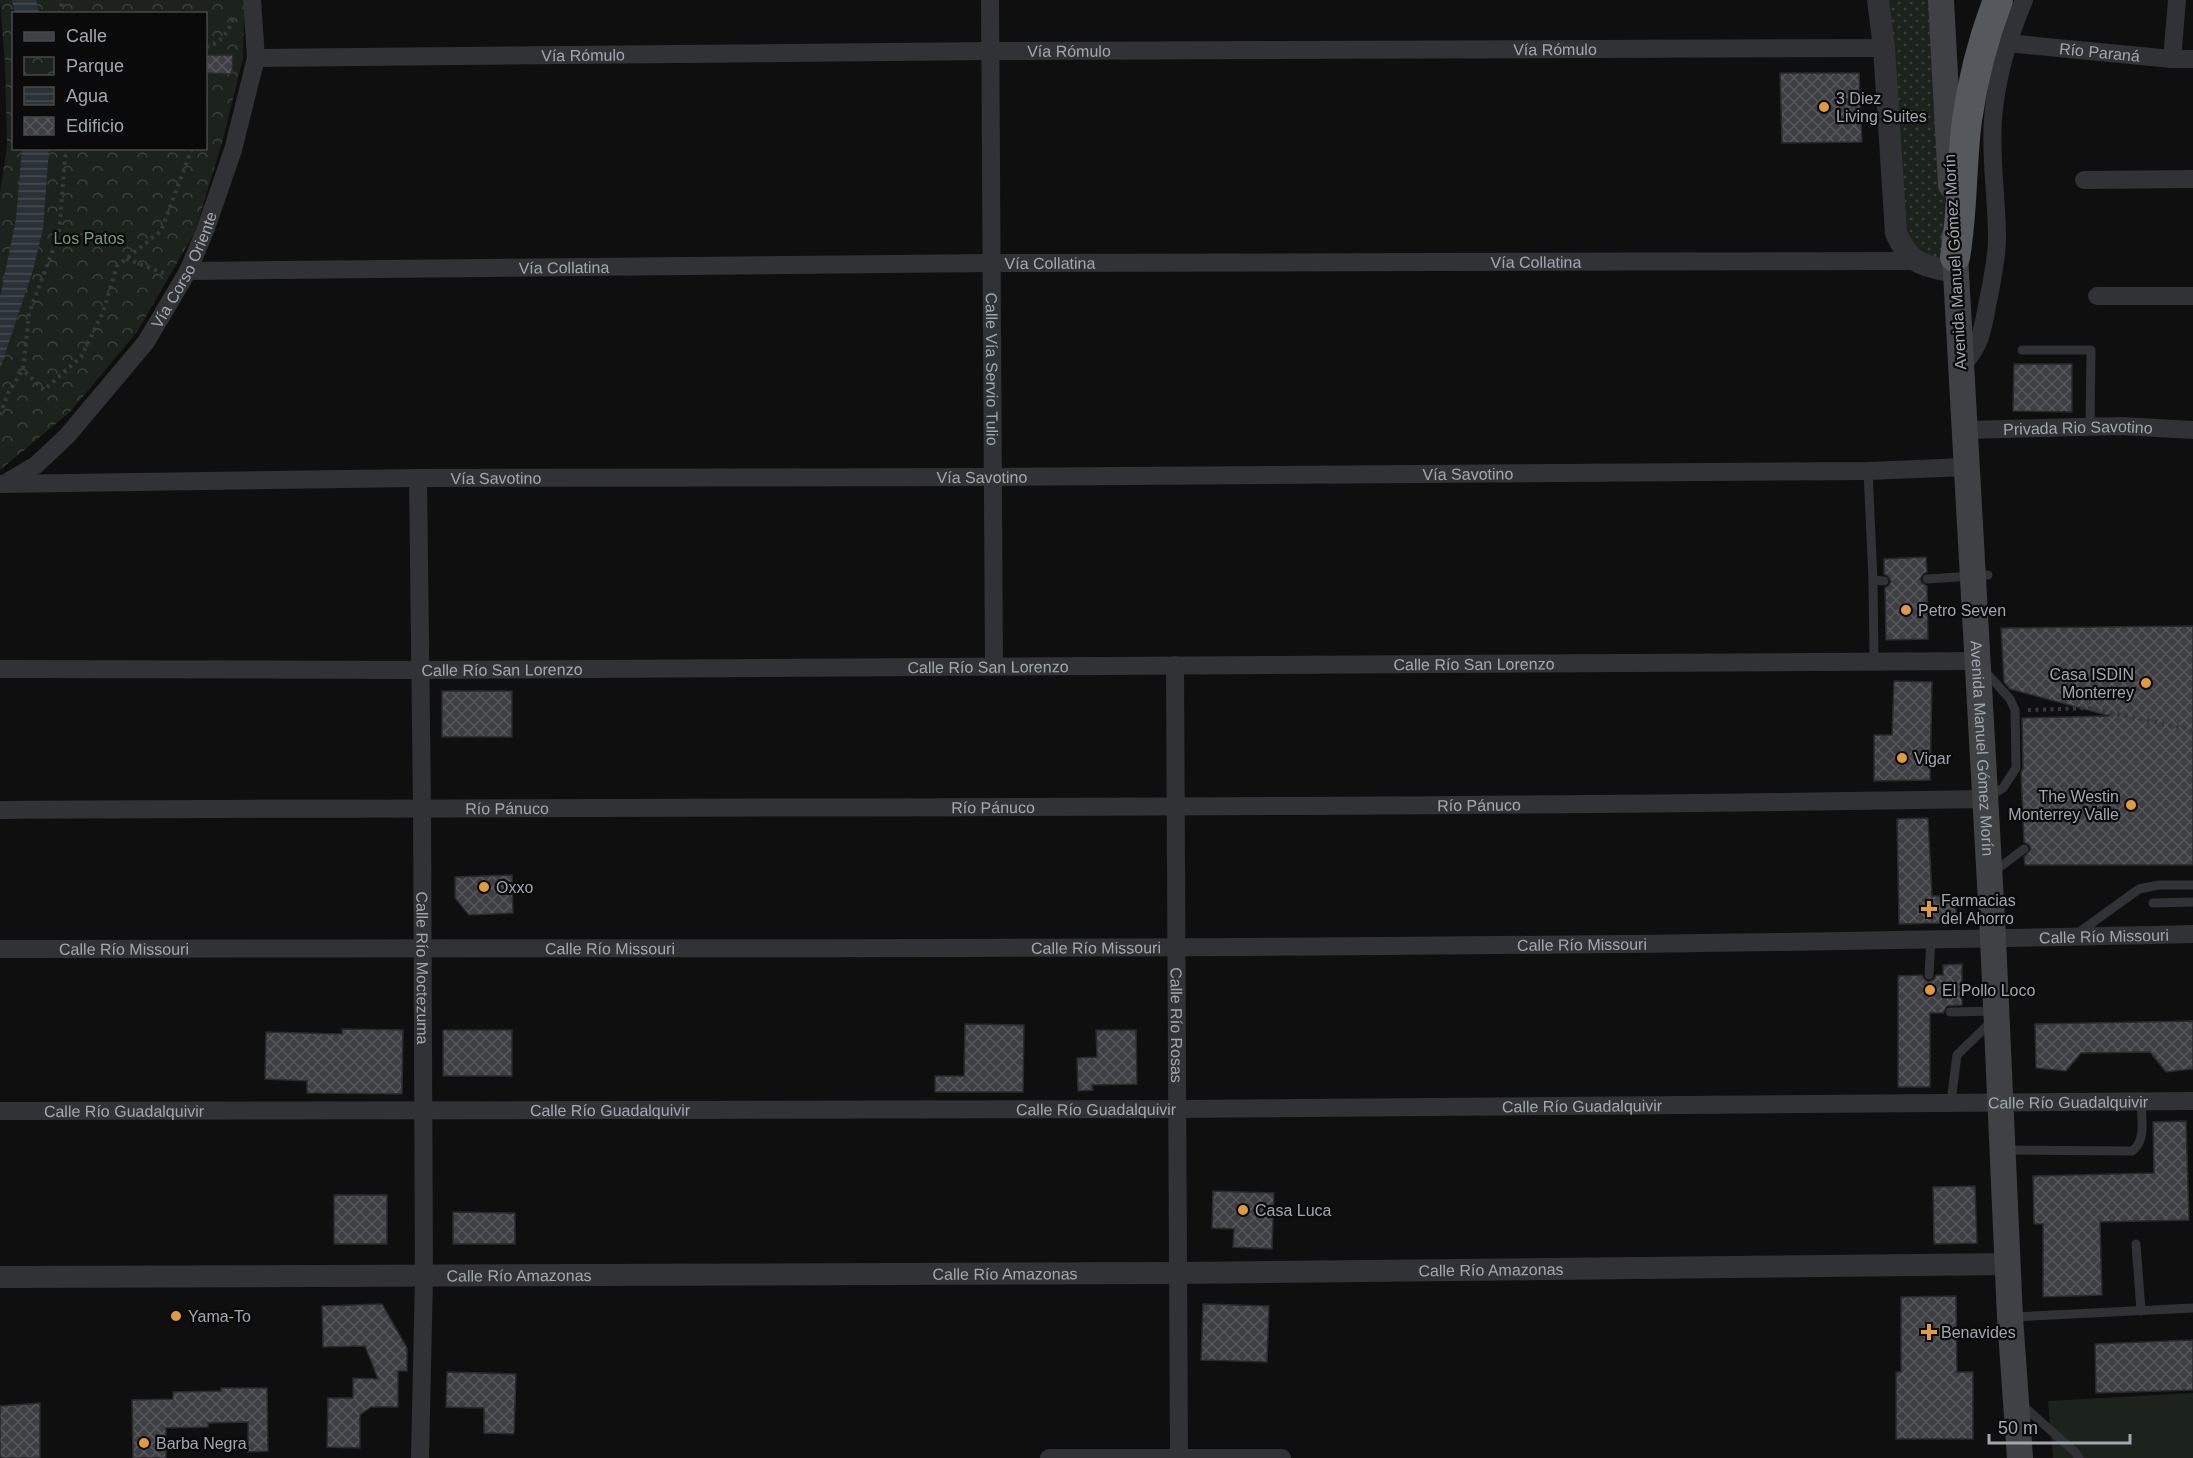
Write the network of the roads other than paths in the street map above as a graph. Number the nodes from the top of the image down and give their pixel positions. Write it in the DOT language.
graph roads {
  1 [pos="990,0"];
  2 [pos="1878,0"];
  3 [pos="1941,0"];
  4 [pos="1998,0"];
  5 [pos="2024,0"];
  6 [pos="2177,0"];
  7 [pos="252,5"];
  8 [pos="2007,43"];
  9 [pos="1884,48"];
  10 [pos="990,51"];
  11 [pos="256,58"];
  12 [pos="2172,59"];
  13 [pos="2193,59"];
  14 [pos="2193,179"];
  15 [pos="2084,180"];
  16 [pos="1913,261"];
  17 [pos="991,263"];
  18 [pos="1955,265"];
  19 [pos="188,271"];
  20 [pos="2097,296"];
  21 [pos="2193,296"];
  22 [pos="2022,350"];
  23 [pos="1961,367"];
  24 [pos="2090,427"];
  25 [pos="1964,430"];
  26 [pos="2193,430"];
  27 [pos="1966,467"];
  28 [pos="1868,471"];
  29 [pos="993,477"];
  30 [pos="418,478"];
  31 [pos="2,484"];
  32 [pos="1980,576"];
  33 [pos="1927,579"];
  34 [pos="1873,580"];
  35 [pos="1884,580"];
  36 [pos="1979,650"];
  37 [pos="1874,661"];
  38 [pos="1175,664"];
  39 [pos="994,665"];
  40 [pos="0,669"];
  41 [pos="421,670"];
  42 [pos="1985,799"];
  43 [pos="422,807"];
  44 [pos="1177,807"];
  45 [pos="0,810"];
  46 [pos="2024,849"];
  47 [pos="1989,876"];
  48 [pos="2193,885"];
  49 [pos="2193,902"];
  50 [pos="2153,903"];
  51 [pos="2193,934"];
  52 [pos="2073,936"];
  53 [pos="1993,938"];
  54 [pos="1931,939"];
  55 [pos="1177,947"];
  56 [pos="422,948"];
  57 [pos="0,949"];
  58 [pos="1929,975"];
  59 [pos="1950,1012"];
  60 [pos="1997,1014"];
  61 [pos="2141,1101"];
  62 [pos="2193,1101"];
  63 [pos="1951,1102"];
  64 [pos="2001,1102"];
  65 [pos="1178,1109"];
  66 [pos="422,1110"];
  67 [pos="0,1111"];
  68 [pos="2004,1150"];
  69 [pos="2136,1244"];
  70 [pos="2009,1264"];
  71 [pos="1178,1273"];
  72 [pos="0,1277"];
  73 [pos="424,1277"];
  74 [pos="2193,1308"];
  75 [pos="2141,1311"];
  76 [pos="2010,1317"];
  77 [pos="2017,1400"];
  78 [pos="420,1458"];
  79 [pos="1049,1458"];
  80 [pos="1179,1458"];
  81 [pos="1282,1458"];
  82 [pos="2020,1458"];
  83 [pos="2079,1458"];
  1 -- 10 [label="street, Calle Vía Servio Tulio"];
  2 -- 9 [label="street"];
  3 -- 18 [label="main road, Avenida Manuel Gómez Morín"];
  4 -- 18 [label="highway"];
  5 -- 8 [label="street"];
  6 -- 12 [label="street"];
  7 -- 11 [label="street, Vía Corso Oriente"];
  8 -- 12 [label="street, Río Paraná"];
  8 -- 23 [label="street"];
  9 -- 10 [label="street, Vía Rómulo"];
  9 -- 16 [label="street"];
  10 -- 11 [label="street, Vía Rómulo"];
  10 -- 17 [label="street, Calle Vía Servio Tulio"];
  11 -- 19 [label="street, Vía Corso Oriente"];
  12 -- 13 [label="street, Río Paraná"];
  14 -- 15 [label="street"];
  16 -- 17 [label="street, Vía Collatina"];
  16 -- 18 [label="street"];
  17 -- 19 [label="street, Vía Collatina"];
  17 -- 29 [label="street, Calle Vía Servio Tulio"];
  18 -- 23 [label="main road, Avenida Manuel Gómez Morín"];
  19 -- 31 [label="street, Vía Corso Oriente"];
  20 -- 21 [label="street"];
  22 -- 24 [label="lane"];
  23 -- 25 [label="main road, Avenida Manuel Gómez Morín"];
  24 -- 25 [label="street, Privada Rio Savotino"];
  24 -- 26 [label="street, Privada Rio Savotino"];
  25 -- 27 [label="main road, Avenida Manuel Gómez Morín"];
  27 -- 28 [label="street, Vía Savotino"];
  27 -- 32 [label="main road, Avenida Manuel Gómez Morín"];
  28 -- 29 [label="street, Vía Savotino"];
  28 -- 34 [label="lane"];
  29 -- 30 [label="street, Vía Savotino"];
  29 -- 39 [label="street, Calle Vía Servio Tulio"];
  30 -- 31 [label="street, Vía Savotino"];
  30 -- 41 [label="street, Calle Río Moctezuma"];
  32 -- 33 [label="lane"];
  32 -- 36 [label="main road, Avenida Manuel Gómez Morín"];
  34 -- 35 [label="lane"];
  34 -- 37 [label="lane"];
  36 -- 37 [label="street, Calle Río San Lorenzo"];
  36 -- 42 [label="main road, Avenida Manuel Gómez Morín"];
  36 -- 42 [label="lane"];
  37 -- 38 [label="street, Calle Río San Lorenzo"];
  38 -- 39 [label="street, Calle Río San Lorenzo"];
  38 -- 44 [label="street, Calle Río Rosas"];
  39 -- 41 [label="street, Calle Río San Lorenzo"];
  40 -- 41 [label="street, Calle Río San Lorenzo"];
  41 -- 43 [label="street, Calle Río Moctezuma"];
  42 -- 44 [label="street, Río Pánuco"];
  42 -- 47 [label="main road, Avenida Manuel Gómez Morín"];
  43 -- 44 [label="street, Río Pánuco"];
  43 -- 45 [label="street, Río Pánuco"];
  43 -- 56 [label="street, Calle Río Moctezuma"];
  44 -- 55 [label="street, Calle Río Rosas"];
  46 -- 47 [label="lane"];
  47 -- 53 [label="main road, Avenida Manuel Gómez Morín"];
  48 -- 52 [label="lane"];
  49 -- 50 [label="lane"];
  51 -- 52 [label="street, Calle Río Missouri"];
  52 -- 53 [label="street, Calle Río Missouri"];
  53 -- 54 [label="street, Calle Río Missouri"];
  53 -- 60 [label="main road, Avenida Manuel Gómez Morín"];
  54 -- 55 [label="street, Calle Río Missouri"];
  54 -- 58 [label="lane"];
  55 -- 56 [label="street, Calle Río Missouri"];
  55 -- 65 [label="street, Calle Río Rosas"];
  56 -- 57 [label="street, Calle Río Missouri"];
  56 -- 66 [label="street, Calle Río Moctezuma"];
  59 -- 60 [label="lane"];
  60 -- 63 [label="lane"];
  60 -- 64 [label="main road, Avenida Manuel Gómez Morín"];
  61 -- 62 [label="street, Calle Río Guadalquivir"];
  61 -- 64 [label="street, Calle Río Guadalquivir"];
  61 -- 68 [label="lane"];
  63 -- 64 [label="street, Calle Río Guadalquivir"];
  63 -- 65 [label="street, Calle Río Guadalquivir"];
  64 -- 68 [label="main road, Avenida Manuel Gómez Morín"];
  65 -- 66 [label="street, Calle Río Guadalquivir"];
  65 -- 71 [label="street, Calle Río Rosas"];
  66 -- 67 [label="street, Calle Río Guadalquivir"];
  66 -- 73 [label="street, Calle Río Moctezuma"];
  68 -- 70 [label="main road, Avenida Manuel Gómez Morín"];
  69 -- 75 [label="lane"];
  70 -- 71 [label="street, Calle Río Amazonas"];
  70 -- 76 [label="main road, Avenida Manuel Gómez Morín"];
  71 -- 73 [label="street, Calle Río Amazonas"];
  71 -- 80 [label="street, Calle Río Rosas"];
  72 -- 73 [label="street, Calle Río Amazonas"];
  73 -- 78 [label="street, Calle Río Moctezuma"];
  74 -- 75 [label="lane"];
  75 -- 76 [label="lane"];
  76 -- 77 [label="main road, Avenida Manuel Gómez Morín"];
  77 -- 82 [label="main road, Avenida Manuel Gómez Morín"];
  77 -- 83 [label="lane"];
  79 -- 80 [label="street"];
  80 -- 81 [label="street"];
}
